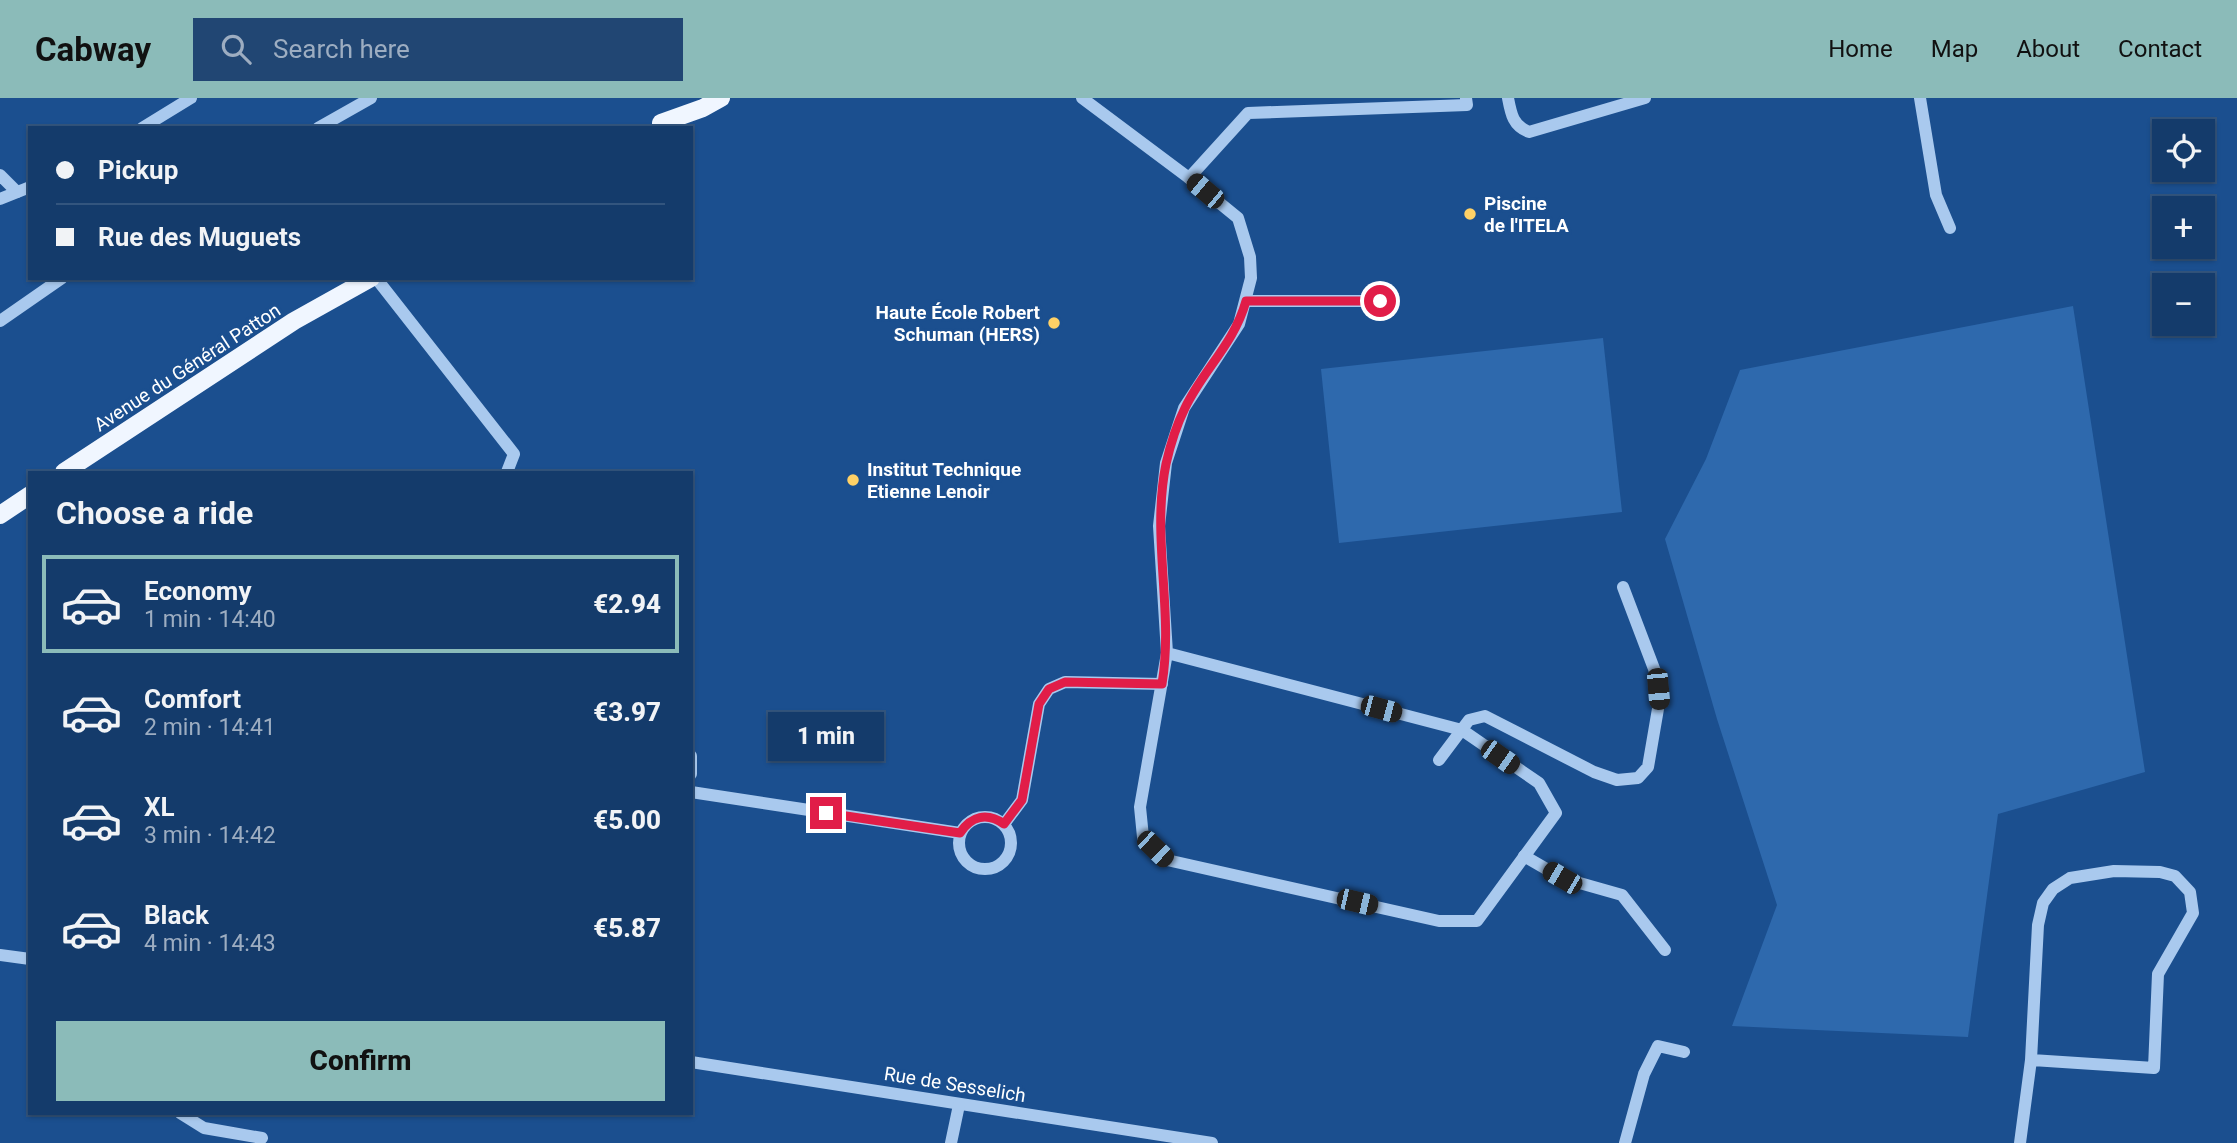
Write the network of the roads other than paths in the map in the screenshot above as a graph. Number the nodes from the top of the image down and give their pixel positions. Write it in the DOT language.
graph roads {
  1 [pos="191,98"];
  2 [pos="371,98"];
  3 [pos="698,98"];
  4 [pos="720,98"];
  5 [pos="1082,98"];
  6 [pos="1466,98"];
  7 [pos="1508,98"];
  8 [pos="1645,98"];
  9 [pos="1920,98"];
  10 [pos="656,125"];
  11 [pos="145,126"];
  12 [pos="322,126"];
  13 [pos="0,174"];
  14 [pos="1189,178"];
  15 [pos="28,188"];
  16 [pos="17,192"];
  17 [pos="0,200"];
  18 [pos="1950,228"];
  19 [pos="59,280"];
  20 [pos="367,280"];
  21 [pos="378,280"];
  22 [pos="1246,301"];
  23 [pos="1380,301"];
  24 [pos="0,321"];
  25 [pos="66,471"];
  26 [pos="507,471"];
  27 [pos="28,496"];
  28 [pos="0,515"];
  29 [pos="1623,587"];
  30 [pos="1167,653"];
  31 [pos="1162,684"];
  32 [pos="1462,730"];
  33 [pos="1439,760"];
  34 [pos="693,792"];
  35 [pos="1004,824"];
  36 [pos="960,833"];
  37 [pos="1524,856"];
  38 [pos="1665,950"];
  39 [pos="0,955"];
  40 [pos="28,959"];
  41 [pos="1684,1052"];
  42 [pos="2031,1060"];
  43 [pos="693,1062"];
  44 [pos="959,1105"];
  45 [pos="183,1115"];
  46 [pos="262,1138"];
  47 [pos="951,1143"];
  48 [pos="1212,1143"];
  49 [pos="1625,1143"];
  50 [pos="2020,1143"];
  1 -- 11 [label="street"];
  2 -- 12 [label="street"];
  3 -- 10 [label="main road"];
  4 -- 10 [label="main road"];
  5 -- 14 [label="street"];
  6 -- 14 [label="street"];
  7 -- 8 [label="street"];
  9 -- 18 [label="street"];
  13 -- 16 [label="street"];
  14 -- 22 [label="street"];
  15 -- 16 [label="street"];
  16 -- 17 [label="street"];
  19 -- 24 [label="street"];
  20 -- 25 [label="main road, Avenue du Général Patton"];
  21 -- 26 [label="street"];
  22 -- 23 [label="street"];
  22 -- 30 [label="street"];
  27 -- 28 [label="main road"];
  29 -- 32 [label="street"];
  30 -- 31 [label="street"];
  30 -- 32 [label="street"];
  31 -- 35 [label="street"];
  31 -- 37 [label="street"];
  32 -- 33 [label="street"];
  32 -- 37 [label="street"];
  34 -- 36 [label="street"];
  35 -- 36 [label="street"];
  35 -- 36 [label="street"];
  37 -- 38 [label="street"];
  39 -- 40 [label="street"];
  41 -- 49 [label="street"];
  42 -- 42 [label="street"];
  42 -- 50 [label="street"];
  43 -- 44 [label="street, Rue de Sesselich"];
  44 -- 47 [label="street"];
  44 -- 48 [label="street, Rue de Sesselich"];
  45 -- 46 [label="street"];
}
